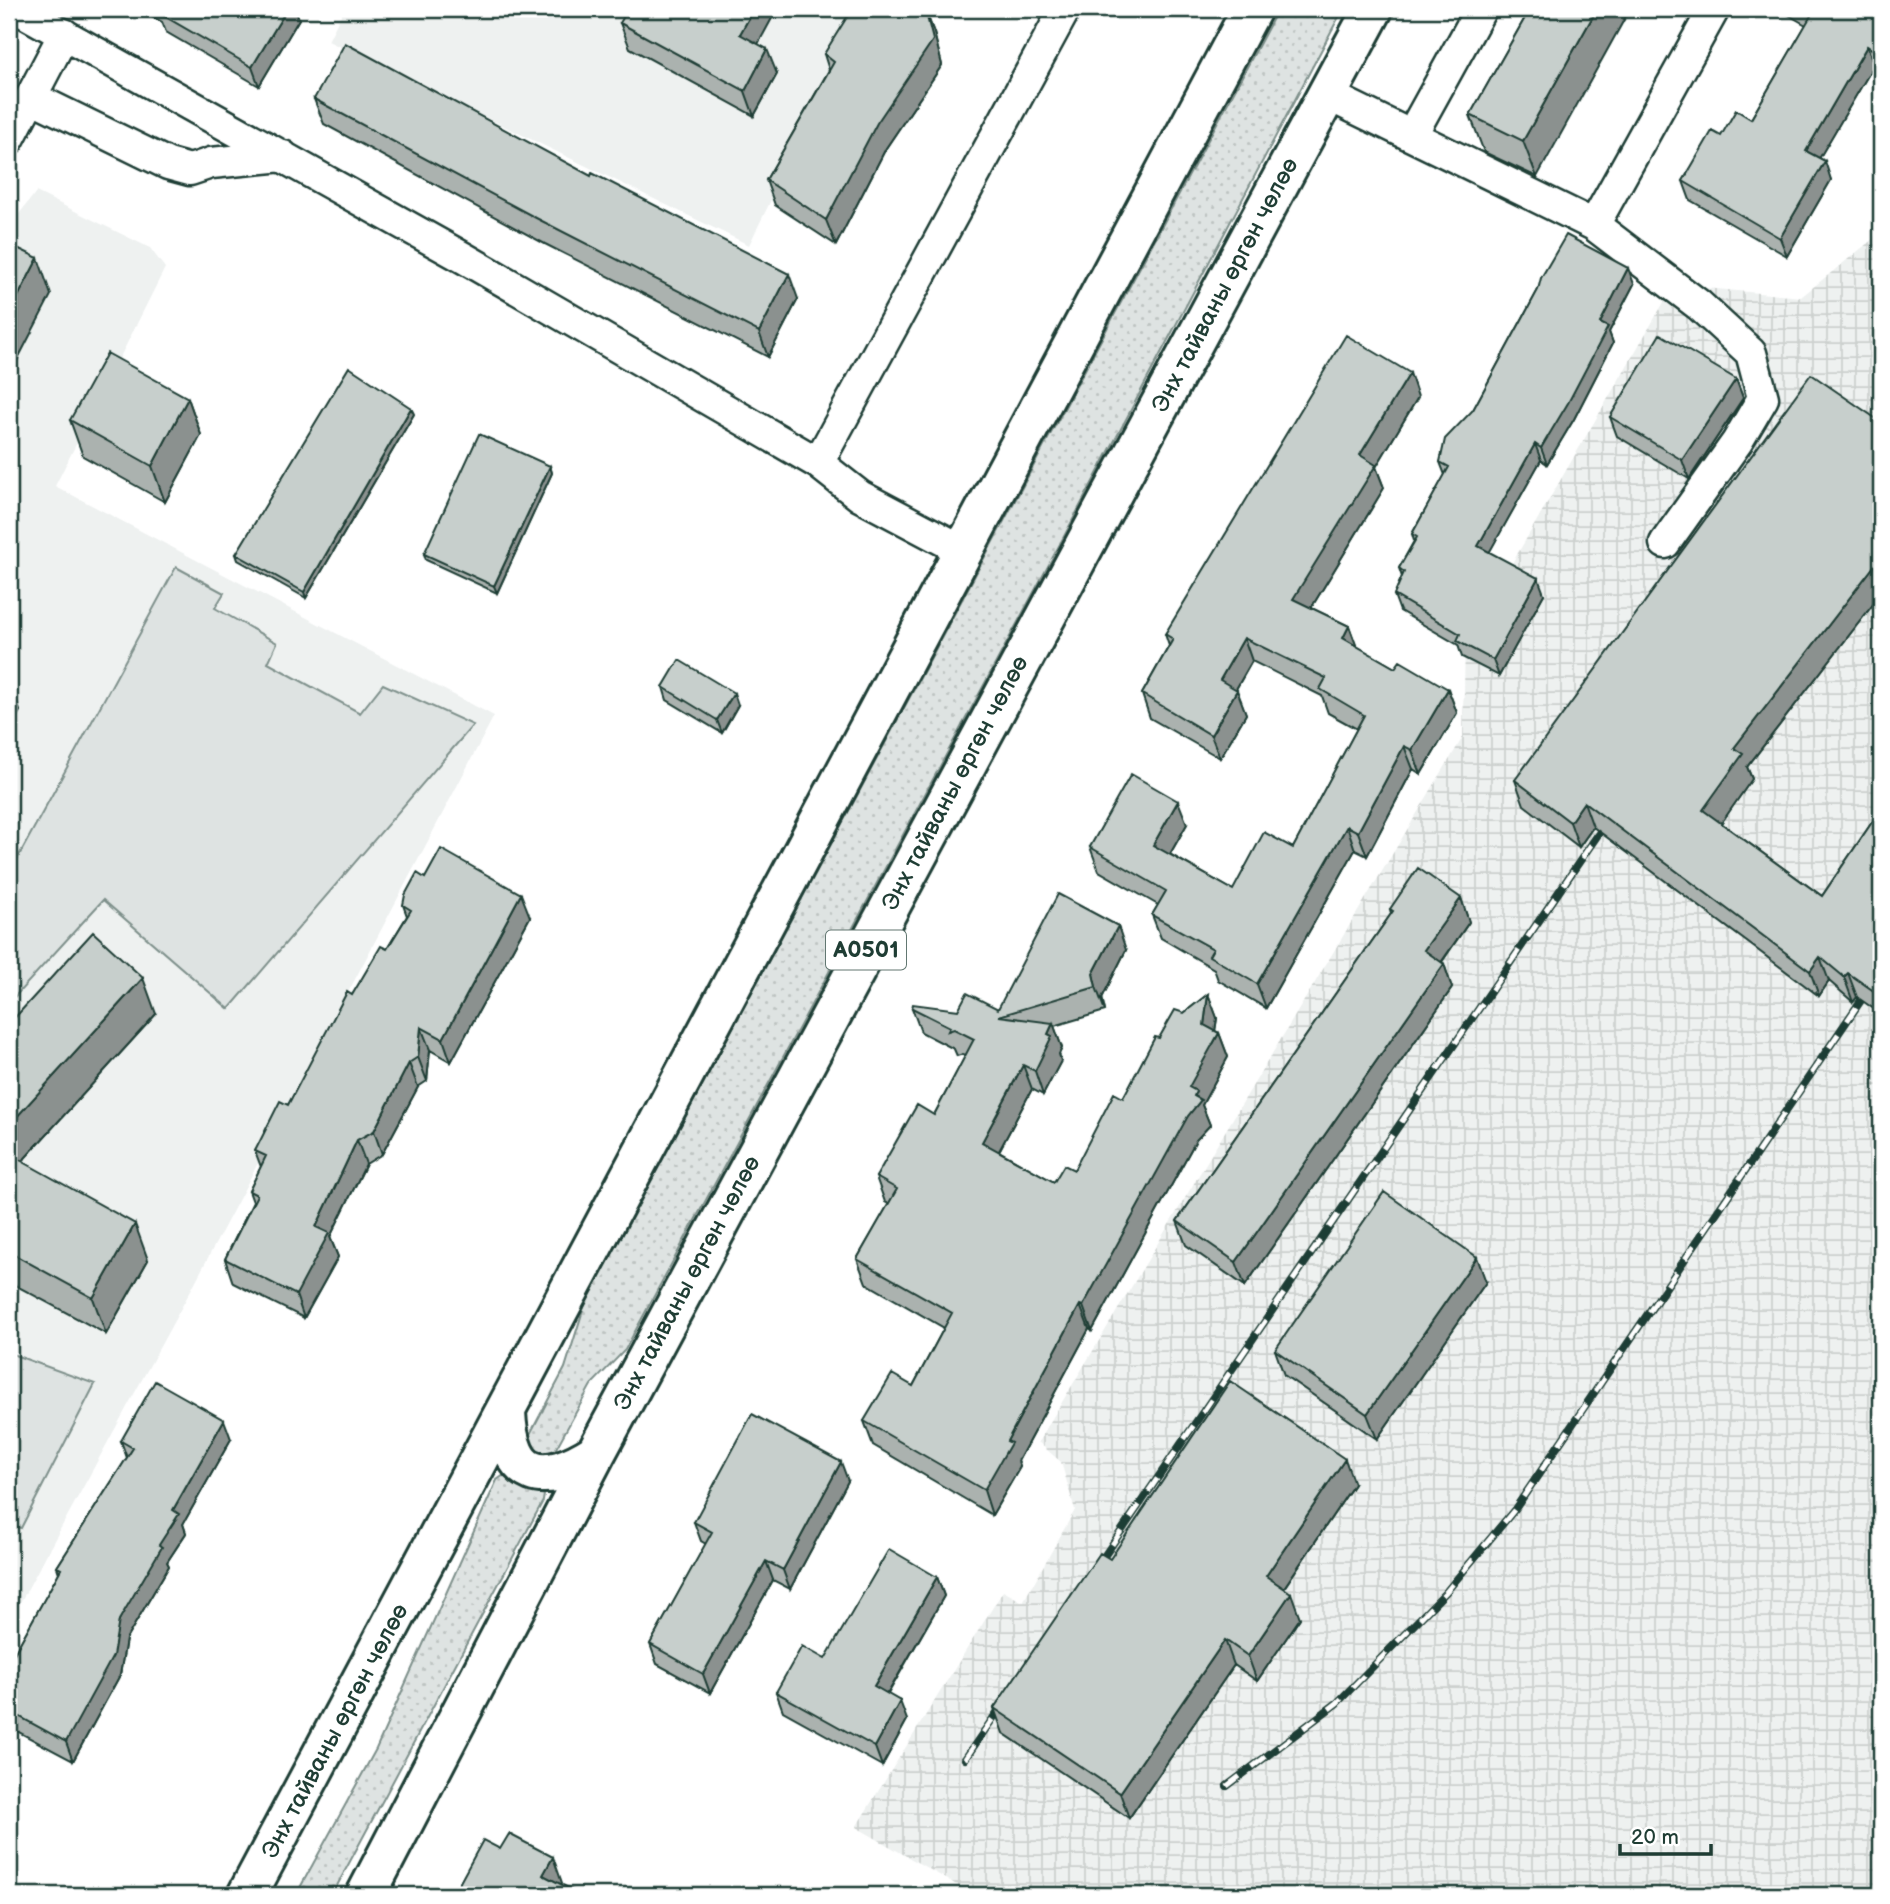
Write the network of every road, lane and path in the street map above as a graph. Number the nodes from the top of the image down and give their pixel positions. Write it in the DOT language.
graph roads {
  1 [pos="18,9"];
  2 [pos="1065,9"];
  3 [pos="1252,9"];
  4 [pos="1373,9"];
  5 [pos="1481,9"];
  6 [pos="1714,9"];
  7 [pos="64,34"];
  8 [pos="1328,95"];
  9 [pos="31,97"];
  10 [pos="1412,134"];
  11 [pos="9,139"];
  12 [pos="283,156"];
  13 [pos="1594,225"];
  14 [pos="818,463"];
  15 [pos="1665,543"];
  16 [pos="962,550"];
  17 [pos="506,1412"];
  18 [pos="596,1453"];
  19 [pos="247,1895"];
  20 [pos="366,1895"];
  1 -- 7 [label="street"];
  2 -- 14 [label="street"];
  3 -- 16 [label="highway, Энх тайваны өргөн чөлөө"];
  4 -- 8 [label="highway, Энх тайваны өргөн чөлөө / A0501"];
  5 -- 10 [label="street"];
  6 -- 13 [label="street"];
  7 -- 9 [label="street"];
  7 -- 12 [label="street"];
  8 -- 10 [label="street"];
  8 -- 18 [label="highway, Энх тайваны өргөн чөлөө / A0501"];
  9 -- 11 [label="street"];
  9 -- 12 [label="street"];
  10 -- 13 [label="street"];
  12 -- 14 [label="street"];
  13 -- 15 [label="street"];
  14 -- 16 [label="street"];
  16 -- 17 [label="highway, Энх тайваны өргөн чөлөө"];
  17 -- 18 [label="highway"];
  17 -- 19 [label="highway, Энх тайваны өргөн чөлөө"];
  18 -- 20 [label="highway, Энх тайваны өргөн чөлөө / A0501"];
}
